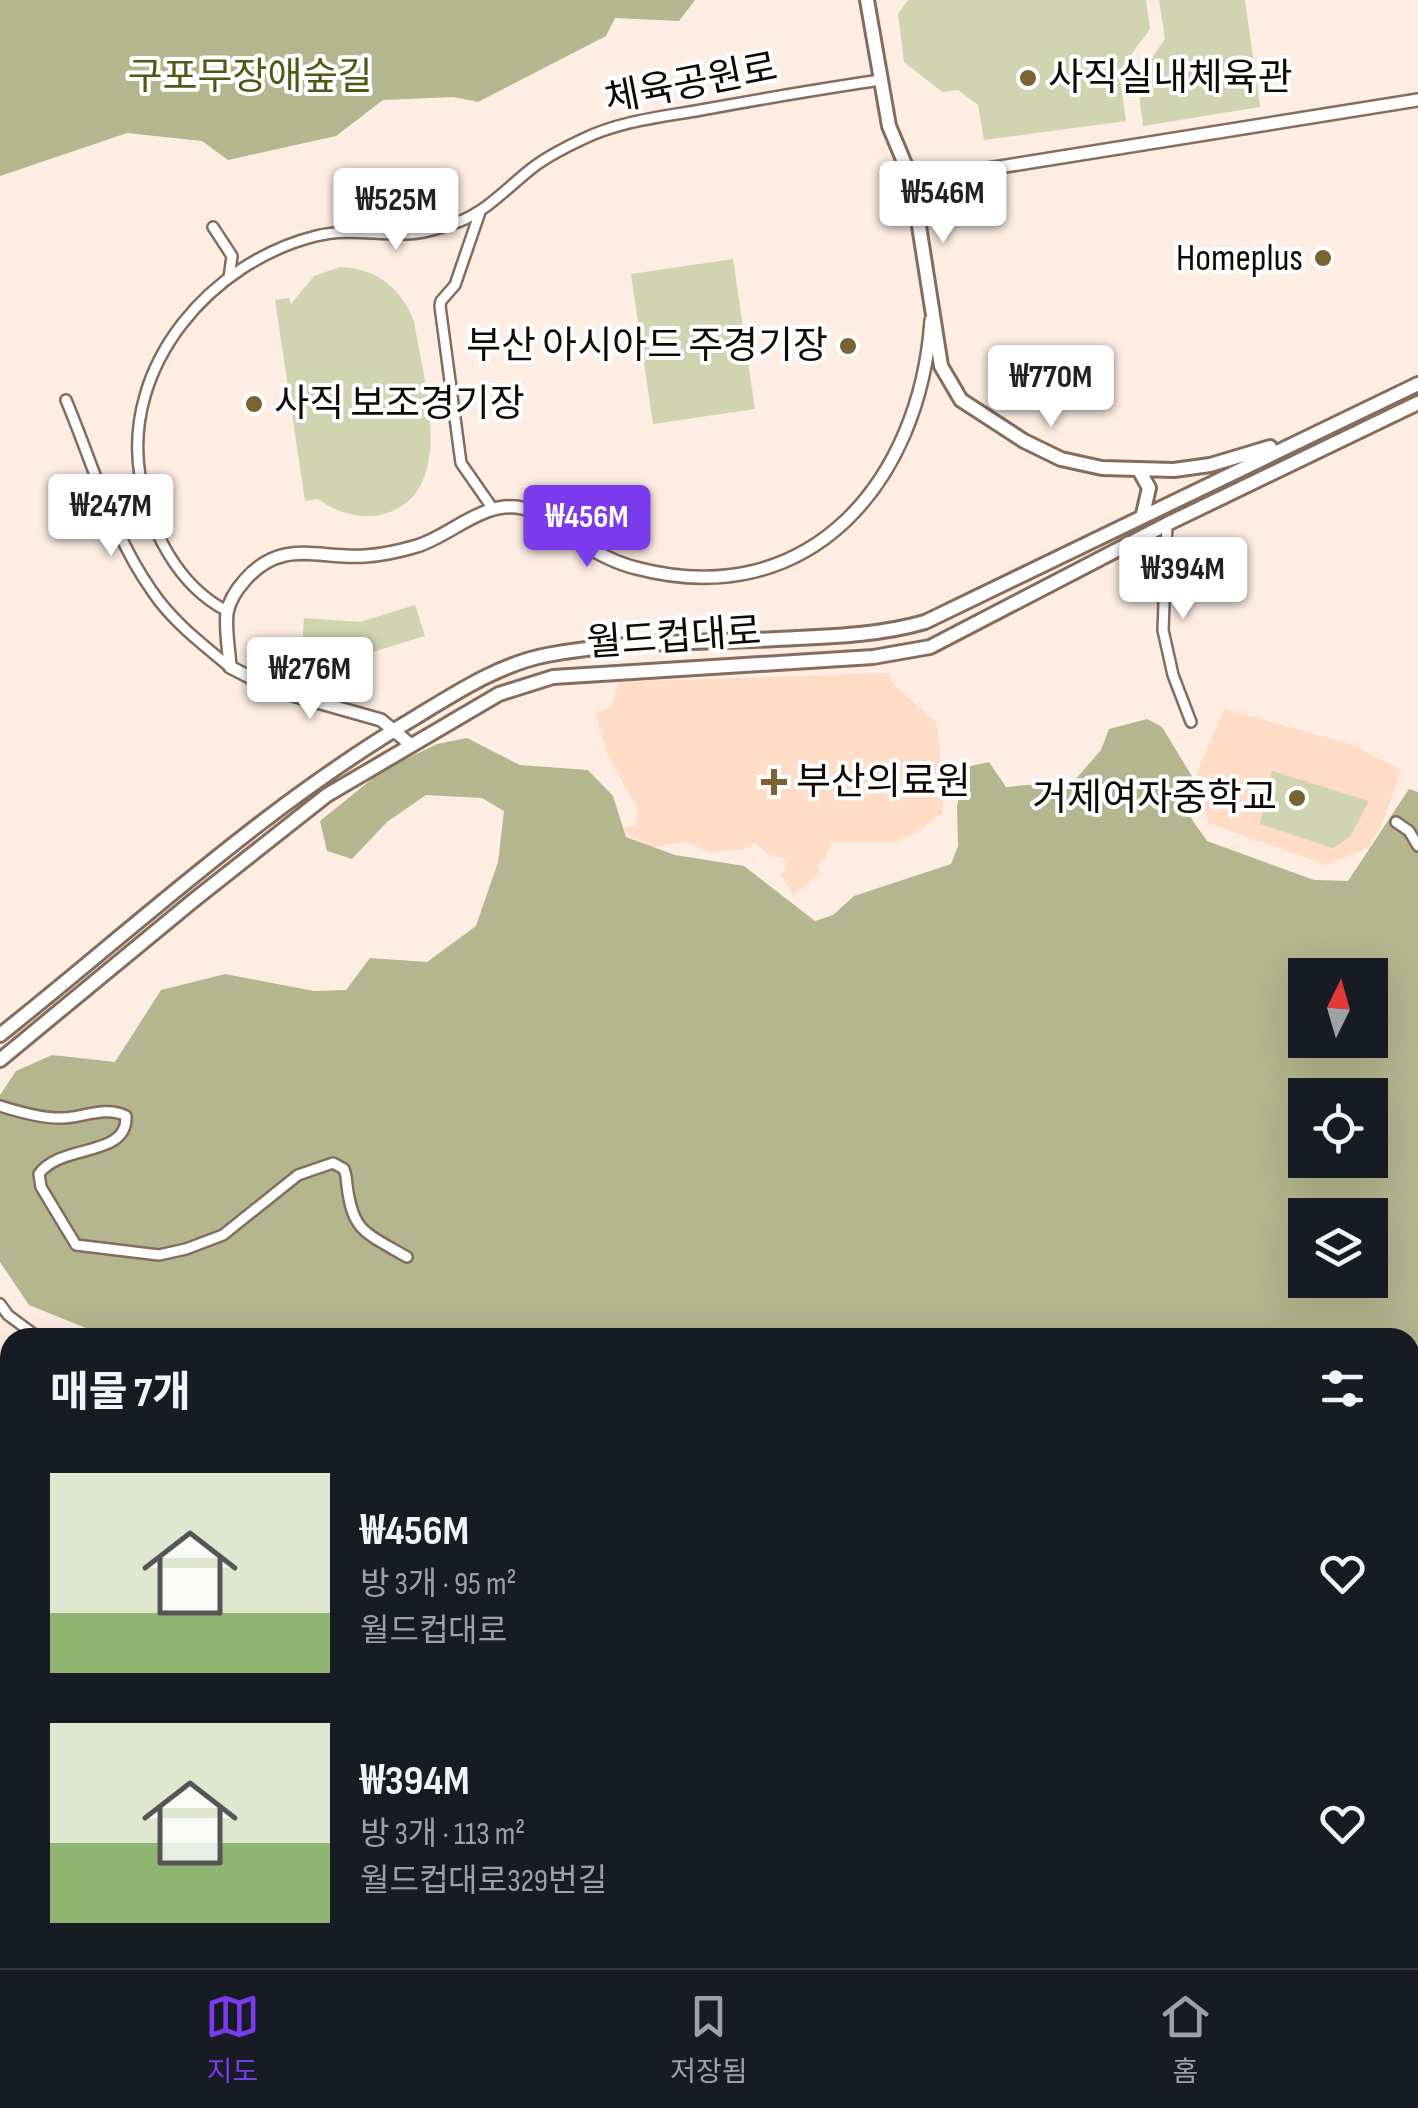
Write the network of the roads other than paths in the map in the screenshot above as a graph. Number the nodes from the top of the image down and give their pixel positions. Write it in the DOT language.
graph roads {
  1 [pos="866,0"];
  2 [pos="880,80"];
  3 [pos="1418,100"];
  4 [pos="912,180"];
  5 [pos="480,212"];
  6 [pos="213,227"];
  7 [pos="229,278"];
  8 [pos="931,317"];
  9 [pos="1418,384"];
  10 [pos="66,400"];
  11 [pos="1418,403"];
  12 [pos="1296,441"];
  13 [pos="1139,470"];
  14 [pos="493,509"];
  15 [pos="1143,514"];
  16 [pos="1167,524"];
  17 [pos="227,612"];
  18 [pos="230,666"];
  19 [pos="1191,722"];
  20 [pos="395,729"];
  21 [pos="410,744"];
  22 [pos="1396,822"];
  23 [pos="1418,846"];
  24 [pos="0,1035"];
  25 [pos="0,1060"];
  26 [pos="0,1106"];
  27 [pos="407,1257"];
  28 [pos="0,1304"];
  29 [pos="26,1328"];
  1 -- 2 [label="main road"];
  2 -- 4 [label="main road"];
  2 -- 5 [label="street, 체육공원로"];
  3 -- 4 [label="street"];
  4 -- 8 [label="main road"];
  5 -- 7 [label="street, 체육공원로"];
  5 -- 14 [label="street"];
  6 -- 7 [label="street"];
  7 -- 17 [label="street, 체육공원로"];
  8 -- 13 [label="main road"];
  8 -- 14 [label="street"];
  9 -- 12 [label="main road, 월드컵대로"];
  10 -- 18 [label="street"];
  11 -- 16 [label="main road, 월드컵대로"];
  12 -- 13 [label="main road"];
  12 -- 15 [label="main road, 월드컵대로"];
  13 -- 15 [label="main road"];
  14 -- 17 [label="street"];
  15 -- 20 [label="main road, 월드컵대로"];
  16 -- 19 [label="street"];
  16 -- 21 [label="main road, 월드컵대로"];
  17 -- 18 [label="street"];
  18 -- 20 [label="street"];
  20 -- 21 [label="street"];
  20 -- 24 [label="main road, 월드컵대로"];
  21 -- 25 [label="main road, 월드컵대로"];
  22 -- 23 [label="street"];
  26 -- 27 [label="street"];
  28 -- 29 [label="street"];
}
